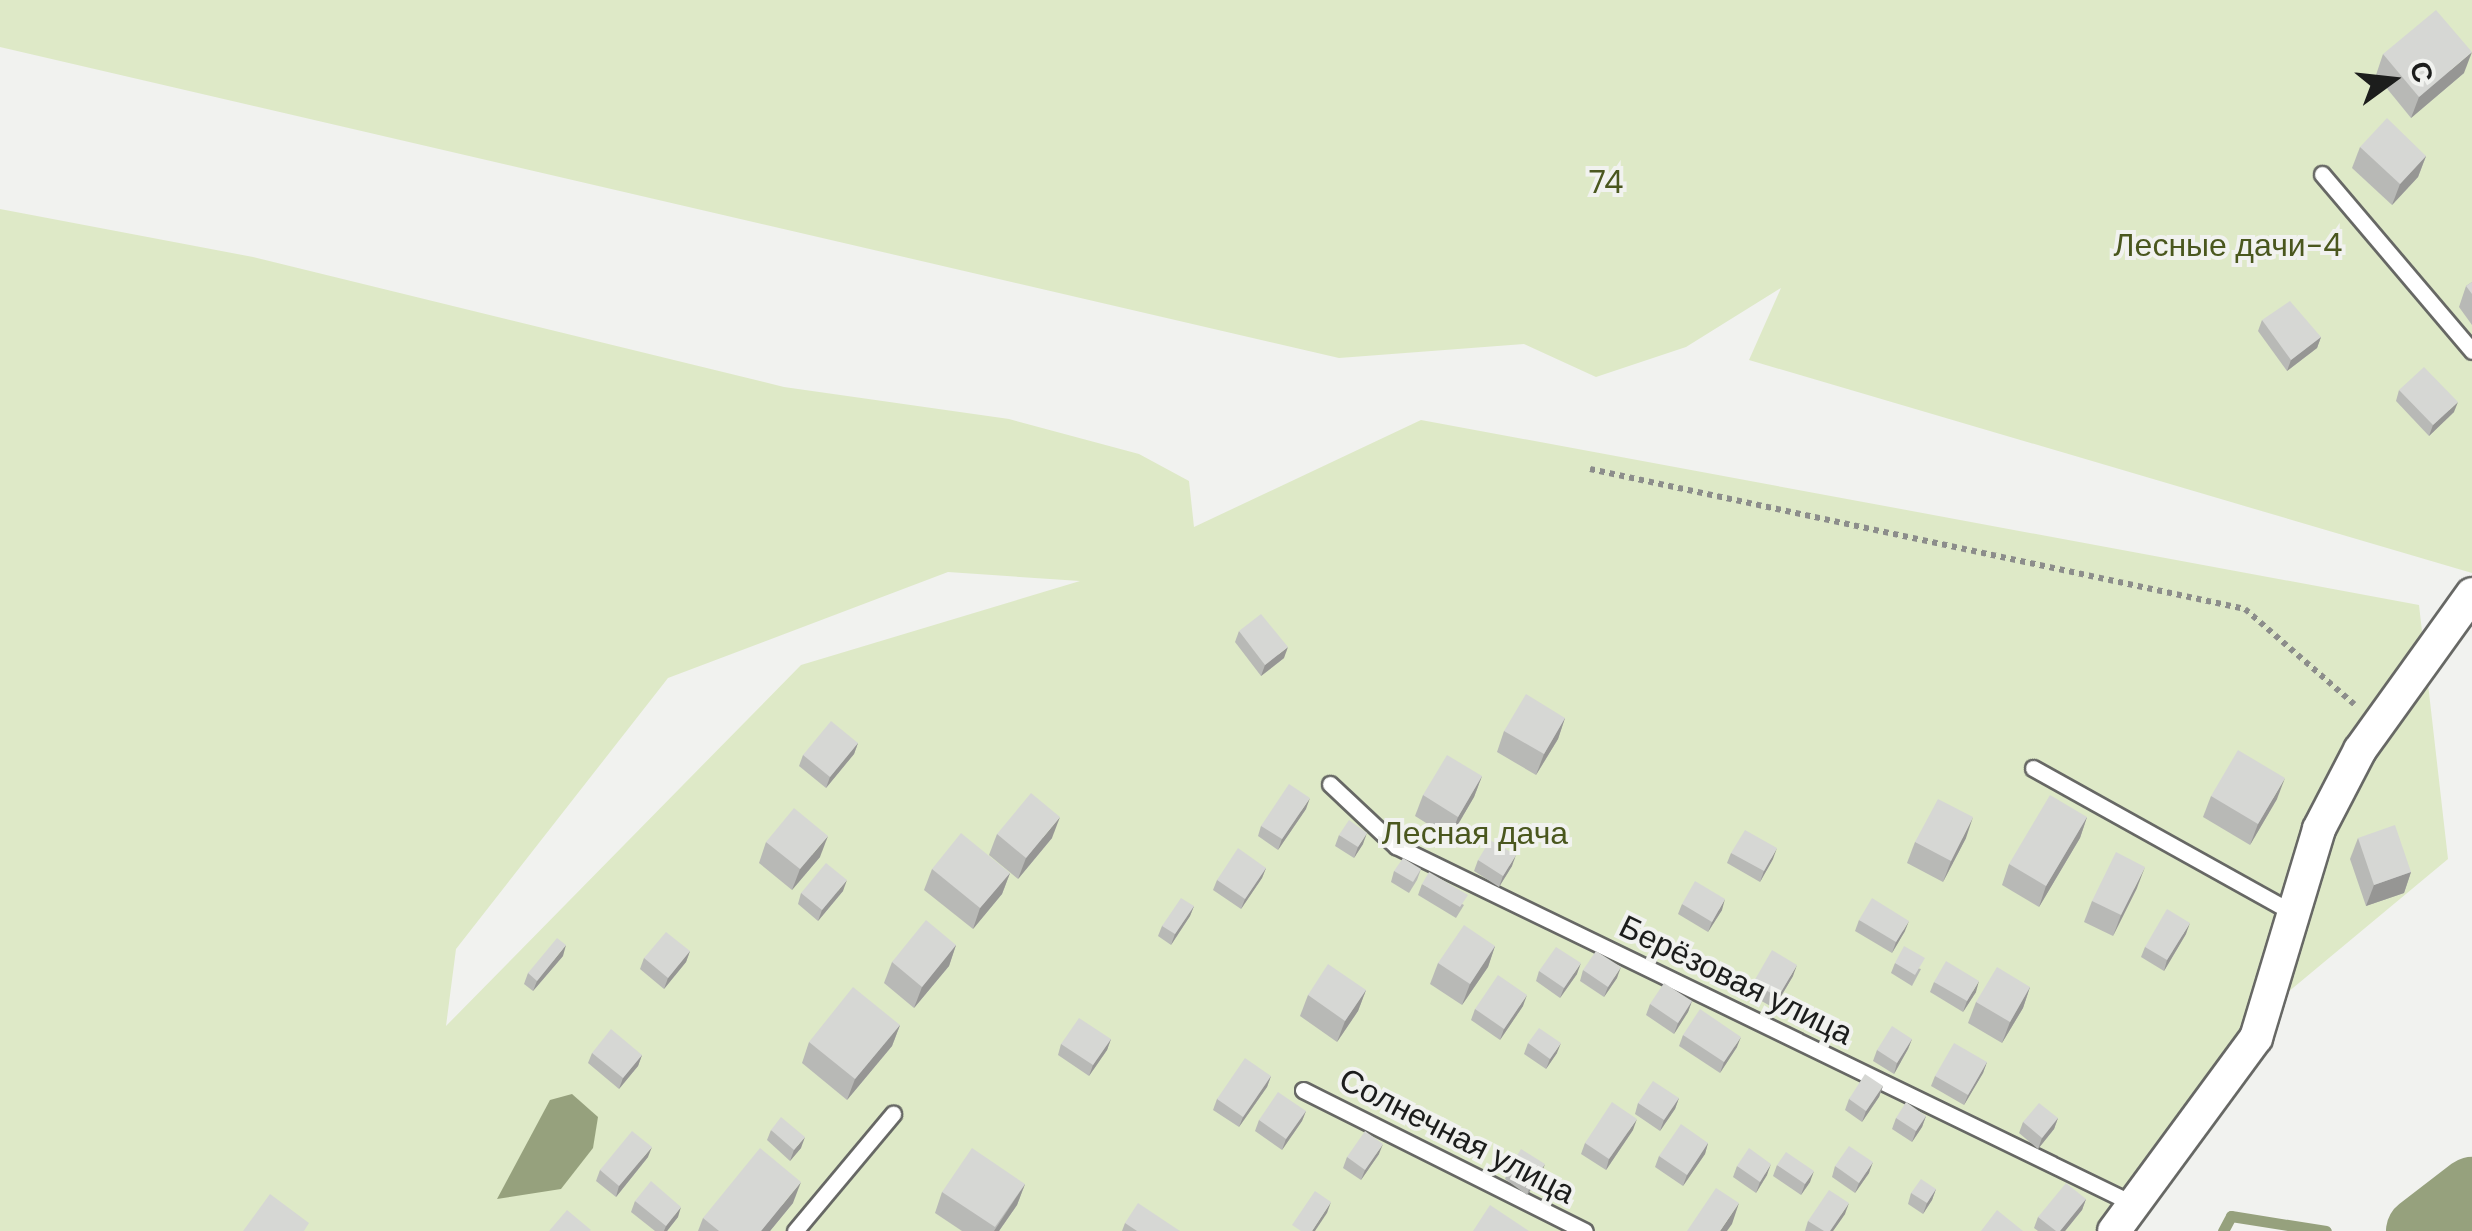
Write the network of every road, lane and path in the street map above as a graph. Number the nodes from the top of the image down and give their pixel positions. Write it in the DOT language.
graph roads {
  1 [pos="2322,174"];
  2 [pos="2472,351"];
  3 [pos="1590,469"];
  4 [pos="2472,594"];
  5 [pos="2378,724"];
  6 [pos="2032,768"];
  7 [pos="1330,784"];
  8 [pos="2292,912"];
  9 [pos="1303,1090"];
  10 [pos="893,1114"];
  11 [pos="2134,1204"];
  12 [pos="795,1231"];
  13 [pos="1585,1231"];
  14 [pos="2114,1231"];
  1 -- 2 [label="lane"];
  3 -- 5 [label="path"];
  4 -- 5 [label="street"];
  5 -- 8 [label="street"];
  6 -- 8 [label="lane"];
  7 -- 11 [label="lane, Берёзовая улица"];
  8 -- 11 [label="street"];
  9 -- 13 [label="lane, Солнечная улица"];
  10 -- 12 [label="lane"];
  11 -- 14 [label="street"];
}
